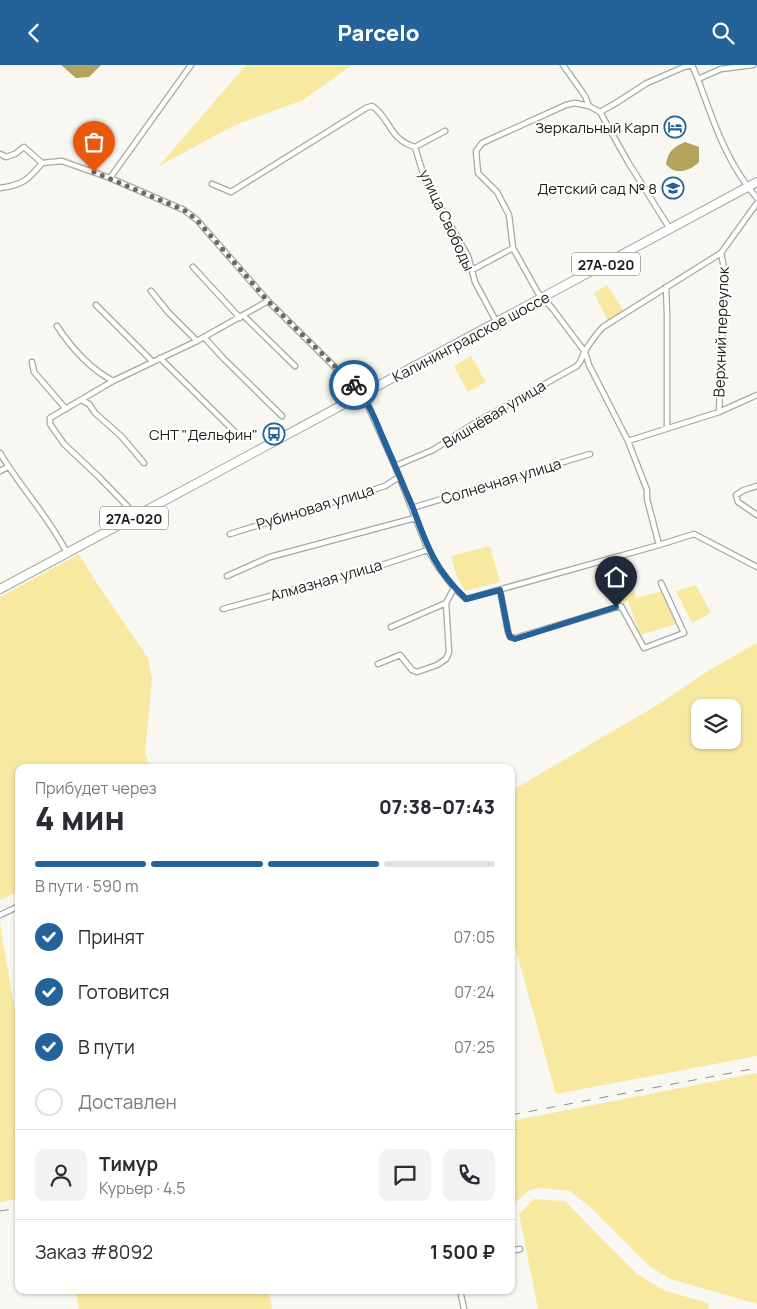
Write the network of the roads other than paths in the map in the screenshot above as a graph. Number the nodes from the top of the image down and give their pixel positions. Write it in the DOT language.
graph roads {
  1 [pos="191,65"];
  2 [pos="563,65"];
  3 [pos="692,65"];
  4 [pos="753,65"];
  5 [pos="698,79"];
  6 [pos="589,105"];
  7 [pos="600,112"];
  8 [pos="445,131"];
  9 [pos="415,147"];
  10 [pos="0,154"];
  11 [pos="42,163"];
  12 [pos="110,178"];
  13 [pos="757,182"];
  14 [pos="212,184"];
  15 [pos="748,187"];
  16 [pos="0,188"];
  17 [pos="757,198"];
  18 [pos="757,203"];
  19 [pos="670,229"];
  20 [pos="513,248"];
  21 [pos="721,253"];
  22 [pos="193,267"];
  23 [pos="472,270"];
  24 [pos="666,287"];
  25 [pos="151,291"];
  26 [pos="542,298"];
  27 [pos="268,301"];
  28 [pos="96,305"];
  29 [pos="242,317"];
  30 [pos="496,323"];
  31 [pos="57,325"];
  32 [pos="204,337"];
  33 [pos="197,341"];
  34 [pos="585,352"];
  35 [pos="160,358"];
  36 [pos="152,361"];
  37 [pos="32,362"];
  38 [pos="295,365"];
  39 [pos="113,381"];
  40 [pos="363,395"];
  41 [pos="757,395"];
  42 [pos="81,400"];
  43 [pos="66,409"];
  44 [pos="719,412"];
  45 [pos="282,416"];
  46 [pos="667,429"];
  47 [pos="234,431"];
  48 [pos="628,441"];
  49 [pos="0,453"];
  50 [pos="590,454"];
  51 [pos="144,463"];
  52 [pos="395,466"];
  53 [pos="8,467"];
  54 [pos="0,471"];
  55 [pos="399,477"];
  56 [pos="757,486"];
  57 [pos="412,508"];
  58 [pos="130,509"];
  59 [pos="757,515"];
  60 [pos="415,518"];
  61 [pos="230,534"];
  62 [pos="659,545"];
  63 [pos="428,550"];
  64 [pos="67,553"];
  65 [pos="757,567"];
  66 [pos="228,576"];
  67 [pos="661,583"];
  68 [pos="454,588"];
  69 [pos="0,589"];
  70 [pos="500,590"];
  71 [pos="446,603"];
  72 [pos="223,609"];
  73 [pos="391,627"];
  74 [pos="378,664"];
  75 [pos="15,908"];
  76 [pos="0,915"];
  77 [pos="520,1249"];
  78 [pos="515,1250"];
  79 [pos="461,1294"];
  80 [pos="464,1309"];
  1 -- 12 [label="street"];
  2 -- 6 [label="street"];
  3 -- 5 [label="street"];
  3 -- 7 [label="street"];
  4 -- 5 [label="street"];
  5 -- 15 [label="street"];
  6 -- 7 [label="street"];
  6 -- 20 [label="street"];
  7 -- 19 [label="street"];
  8 -- 9 [label="street"];
  9 -- 14 [label="street"];
  9 -- 23 [label="street, улица Свободы"];
  10 -- 11 [label="street"];
  11 -- 12 [label="street"];
  11 -- 16 [label="street"];
  12 -- 27 [label="street"];
  13 -- 15 [label="main road, Калининградское шоссе / 27А-020"];
  15 -- 17 [label="street"];
  15 -- 19 [label="main road, Калининградское шоссе / 27А-020"];
  18 -- 21 [label="street"];
  19 -- 26 [label="main road, Калининградское шоссе / 27А-020"];
  20 -- 23 [label="street"];
  20 -- 26 [label="street"];
  21 -- 24 [label="street, Вишнёвая улица"];
  21 -- 44 [label="street, Верхний переулок"];
  22 -- 29 [label="street"];
  23 -- 30 [label="street, улица Свободы"];
  24 -- 34 [label="street, Вишнёвая улица"];
  24 -- 46 [label="street"];
  25 -- 33 [label="street"];
  26 -- 30 [label="main road, Калининградское шоссе / 27А-020"];
  26 -- 34 [label="street"];
  27 -- 29 [label="street"];
  27 -- 40 [label="street"];
  28 -- 36 [label="street"];
  29 -- 32 [label="street"];
  29 -- 38 [label="street"];
  30 -- 40 [label="main road, Калининградское шоссе / 27А-020"];
  31 -- 39 [label="street"];
  32 -- 33 [label="street"];
  32 -- 45 [label="street"];
  33 -- 35 [label="street"];
  34 -- 48 [label="street"];
  34 -- 52 [label="street, Вишнёвая улица"];
  35 -- 36 [label="street"];
  35 -- 47 [label="street"];
  36 -- 39 [label="street"];
  37 -- 43 [label="street"];
  39 -- 42 [label="street"];
  40 -- 52 [label="street"];
  40 -- 64 [label="main road, Калининградское шоссе / 27А-020"];
  41 -- 44 [label="street"];
  42 -- 43 [label="street"];
  42 -- 51 [label="street"];
  43 -- 58 [label="street"];
  44 -- 46 [label="street"];
  46 -- 48 [label="street"];
  48 -- 62 [label="street"];
  49 -- 53 [label="street"];
  50 -- 57 [label="street, Солнечная улица"];
  52 -- 55 [label="street"];
  53 -- 54 [label="street"];
  53 -- 64 [label="street"];
  55 -- 57 [label="street"];
  55 -- 61 [label="street, Рубиновая улица"];
  56 -- 59 [label="street"];
  57 -- 60 [label="street"];
  60 -- 63 [label="street"];
  60 -- 66 [label="street"];
  62 -- 65 [label="street"];
  62 -- 70 [label="street"];
  63 -- 68 [label="street"];
  63 -- 72 [label="street, Алмазная улица"];
  64 -- 69 [label="main road, Калининградское шоссе / 27А-020"];
  67 -- 70 [label="street"];
  68 -- 70 [label="street"];
  68 -- 71 [label="street"];
  71 -- 73 [label="street"];
  71 -- 74 [label="street"];
  75 -- 76 [label="street"];
  77 -- 78 [label="street"];
  79 -- 80 [label="street"];
}
